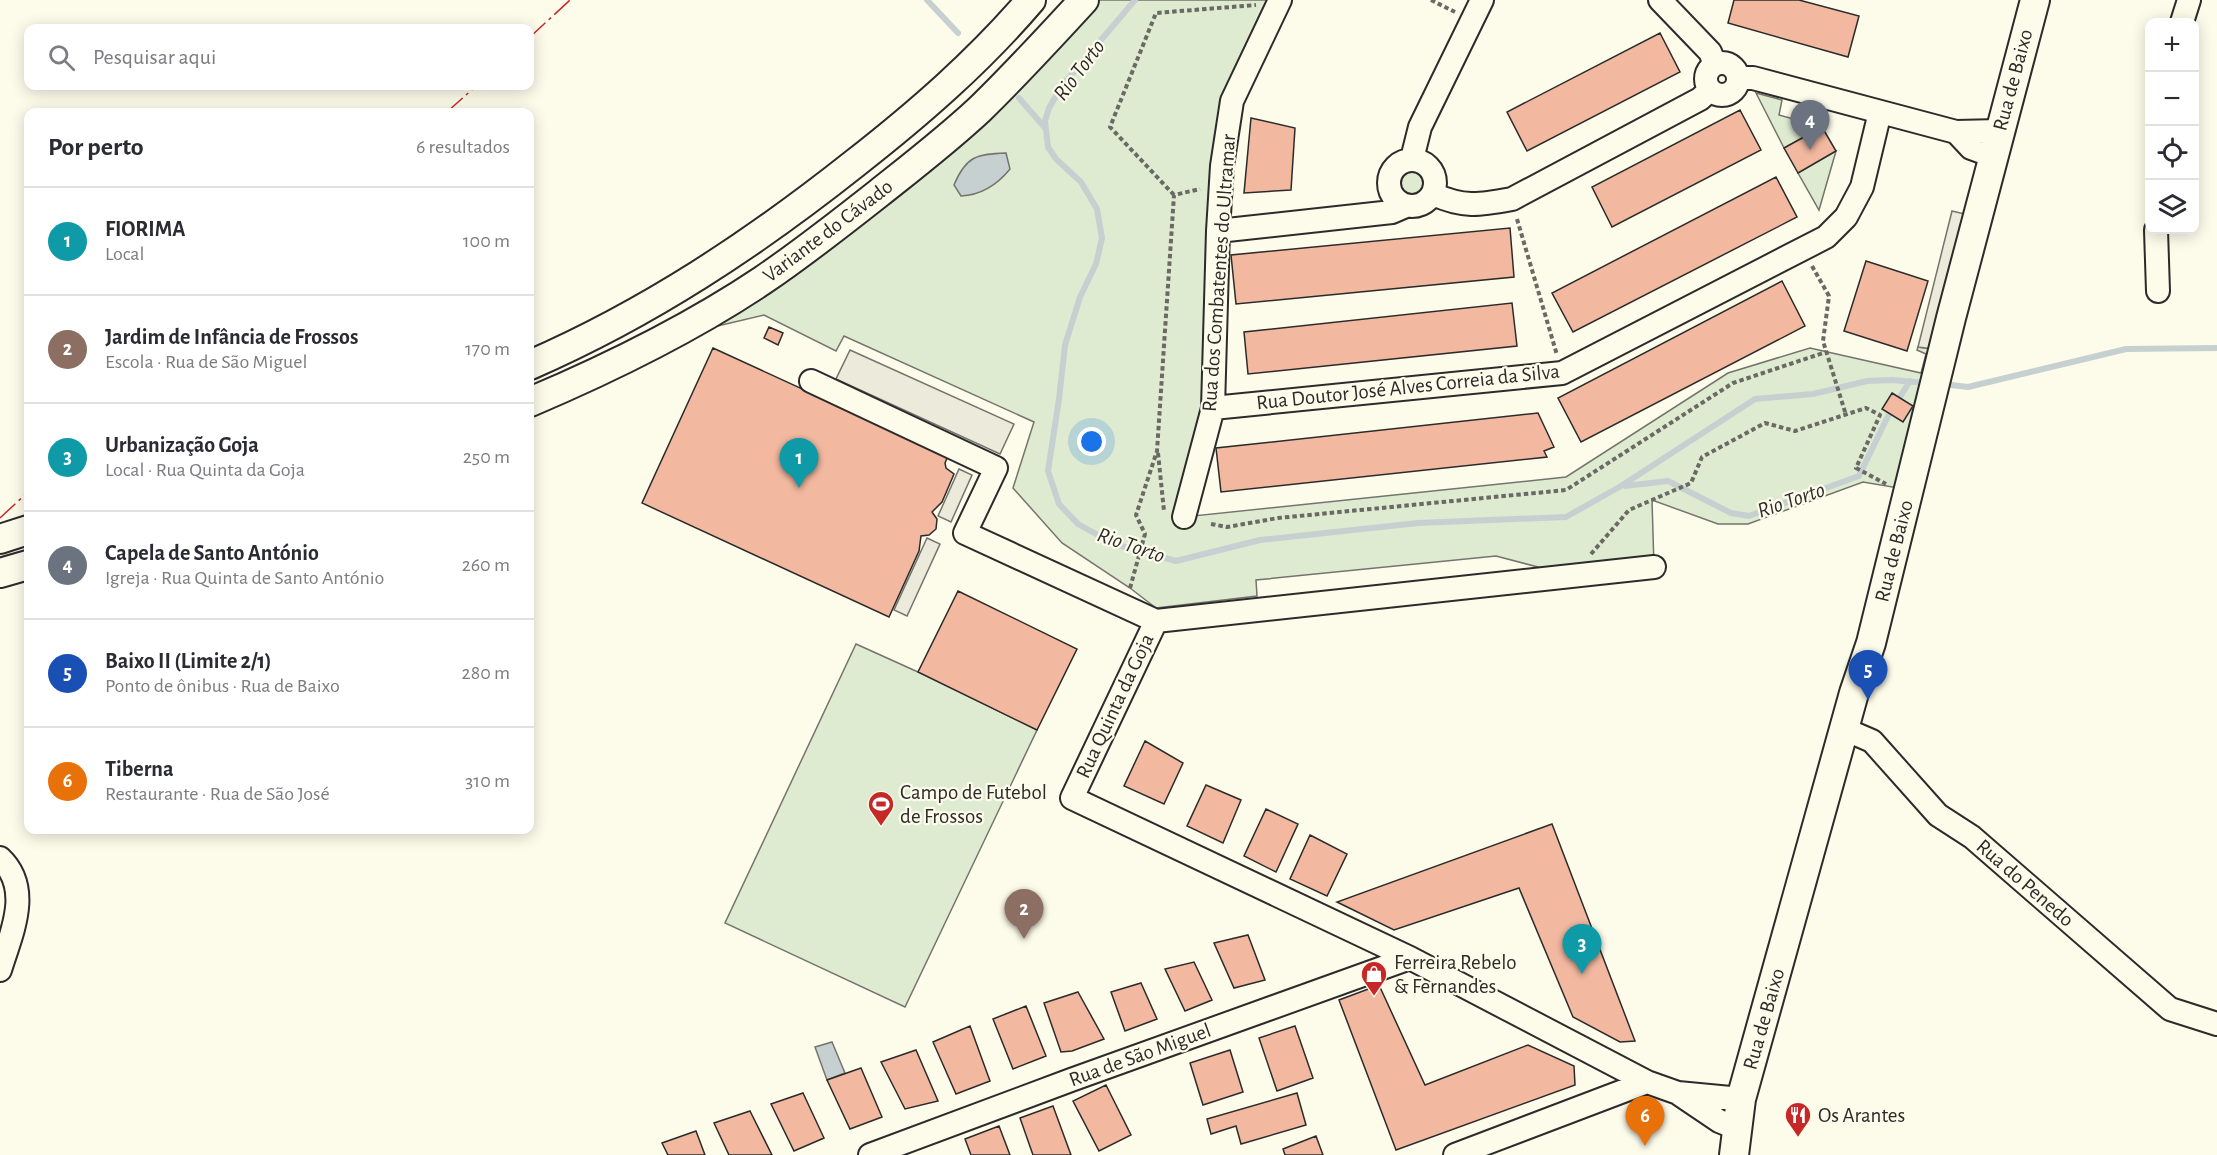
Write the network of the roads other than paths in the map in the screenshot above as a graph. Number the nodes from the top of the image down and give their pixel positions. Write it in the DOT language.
graph roads {
  1 [pos="1031,0"];
  2 [pos="1083,0"];
  3 [pos="1482,0"];
  4 [pos="1659,0"];
  5 [pos="2035,0"];
  6 [pos="2189,0"];
  7 [pos="1279,1"];
  8 [pos="2183,18"];
  9 [pos="1715,64"];
  10 [pos="1738,78"];
  11 [pos="1710,90"];
  12 [pos="1880,112"];
  13 [pos="1996,143"];
  14 [pos="1412,159"];
  15 [pos="1433,195"];
  16 [pos="1406,206"];
  17 [pos="1218,231"];
  18 [pos="2156,234"];
  19 [pos="2158,291"];
  20 [pos="534,363"];
  21 [pos="811,381"];
  22 [pos="534,400"];
  23 [pos="1213,408"];
  24 [pos="1184,517"];
  25 [pos="24,531"];
  26 [pos="0,538"];
  27 [pos="24,566"];
  28 [pos="1654,567"];
  29 [pos="0,573"];
  30 [pos="1156,621"];
  31 [pos="1844,729"];
  32 [pos="0,858"];
  33 [pos="1410,958"];
  34 [pos="0,970"];
  35 [pos="2217,1024"];
  36 [pos="1647,1082"];
  37 [pos="1678,1093"];
  38 [pos="1741,1099"];
  39 [pos="1735,1142"];
  40 [pos="870,1155"];
  41 [pos="1455,1155"];
  1 -- 20 [label="main road, Variante do Cávado"];
  2 -- 22 [label="main road, Variante do Cávado"];
  3 -- 14 [label="street"];
  4 -- 9 [label="street"];
  5 -- 13 [label="main road, Rua de Baixo"];
  6 -- 8 [label="street"];
  7 -- 17 [label="street, Rua dos Combatentes do Ultramar"];
  9 -- 10 [label="street"];
  9 -- 11 [label="street"];
  10 -- 11 [label="street"];
  10 -- 12 [label="street"];
  11 -- 15 [label="street"];
  12 -- 13 [label="street"];
  12 -- 23 [label="street, Rua Doutor José Alves Correia da Silva"];
  13 -- 31 [label="main road, Rua de Baixo"];
  14 -- 15 [label="street"];
  14 -- 16 [label="street"];
  15 -- 16 [label="street"];
  16 -- 17 [label="street"];
  17 -- 23 [label="street, Rua dos Combatentes do Ultramar"];
  18 -- 19 [label="street"];
  21 -- 30 [label="street"];
  23 -- 24 [label="street, Rua dos Combatentes do Ultramar"];
  25 -- 26 [label="main road"];
  27 -- 29 [label="main road"];
  28 -- 30 [label="street, Rua Quinta da Goja"];
  30 -- 33 [label="street, Rua Quinta da Goja"];
  31 -- 35 [label="street, Rua do Penedo"];
  31 -- 38 [label="main road, Rua de Baixo"];
  32 -- 34 [label="street"];
  33 -- 36 [label="street, Rua Quinta da Goja"];
  33 -- 40 [label="street, Rua de São Miguel"];
  36 -- 37 [label="street, Rua Quinta da Goja"];
  36 -- 41 [label="street"];
  37 -- 38 [label="street, Rua Quinta da Goja"];
  37 -- 39 [label="street, Rua Quinta da Goja"];
  38 -- 39 [label="main road, Rua de Baixo"];
}
